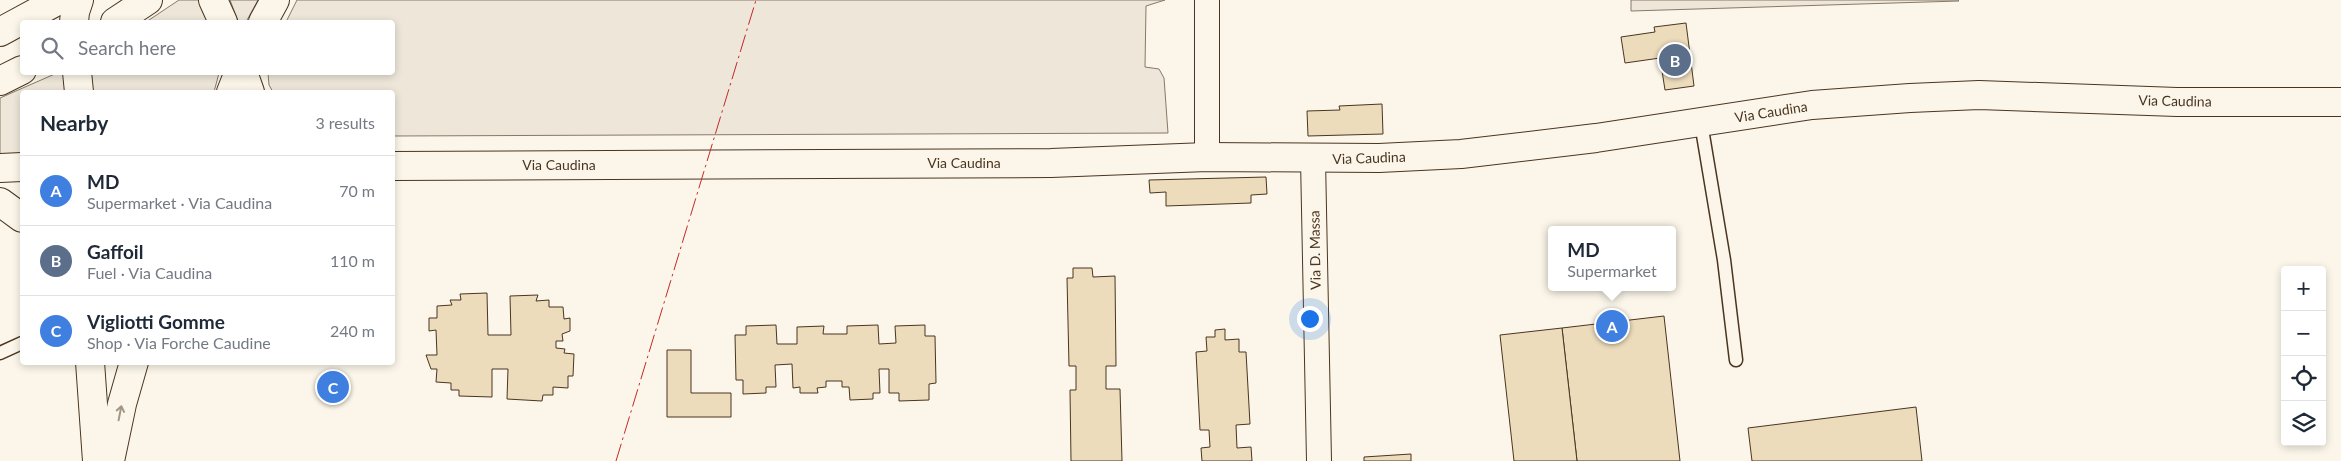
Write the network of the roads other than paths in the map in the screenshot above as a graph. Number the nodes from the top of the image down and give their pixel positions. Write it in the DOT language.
graph roads {
  1 [pos="59,0"];
  2 [pos="79,0"];
  3 [pos="148,0"];
  4 [pos="214,0"];
  5 [pos="274,0"];
  6 [pos="1207,0"];
  7 [pos="22,20"];
  8 [pos="74,20"];
  9 [pos="118,20"];
  10 [pos="222,20"];
  11 [pos="264,20"];
  12 [pos="20,21"];
  13 [pos="0,32"];
  14 [pos="20,71"];
  15 [pos="77,75"];
  16 [pos="238,75"];
  17 [pos="244,75"];
  18 [pos="0,81"];
  19 [pos="79,90"];
  20 [pos="232,90"];
  21 [pos="249,90"];
  22 [pos="2341,102"];
  23 [pos="1701,123"];
  24 [pos="1207,157"];
  25 [pos="1314,159"];
  26 [pos="395,166"];
  27 [pos="20,167"];
  28 [pos="0,168"];
  29 [pos="0,202"];
  30 [pos="20,217"];
  31 [pos="20,344"];
  32 [pos="0,353"];
  33 [pos="1736,360"];
  34 [pos="90,365"];
  35 [pos="133,365"];
  36 [pos="97,461"];
  37 [pos="110,461"];
  38 [pos="1319,461"];
  1 -- 7 [label="main road"];
  2 -- 8 [label="main road"];
  3 -- 9 [label="main road"];
  4 -- 10 [label="main road"];
  5 -- 11 [label="main road"];
  6 -- 24 [label="street"];
  12 -- 13 [label="main road"];
  14 -- 18 [label="main road"];
  15 -- 19 [label="main road"];
  16 -- 20 [label="main road"];
  17 -- 21 [label="main road"];
  22 -- 23 [label="main road, Via Caudina"];
  23 -- 25 [label="main road, Via Caudina"];
  23 -- 33 [label="lane"];
  24 -- 25 [label="main road, Via Caudina"];
  24 -- 26 [label="main road, Via Caudina"];
  25 -- 38 [label="street, Via D. Massa"];
  27 -- 28 [label="main road"];
  29 -- 30 [label="main road"];
  31 -- 32 [label="lane"];
  34 -- 36 [label="main road"];
  37 -- 35 [label="main road, one-way"];
}
